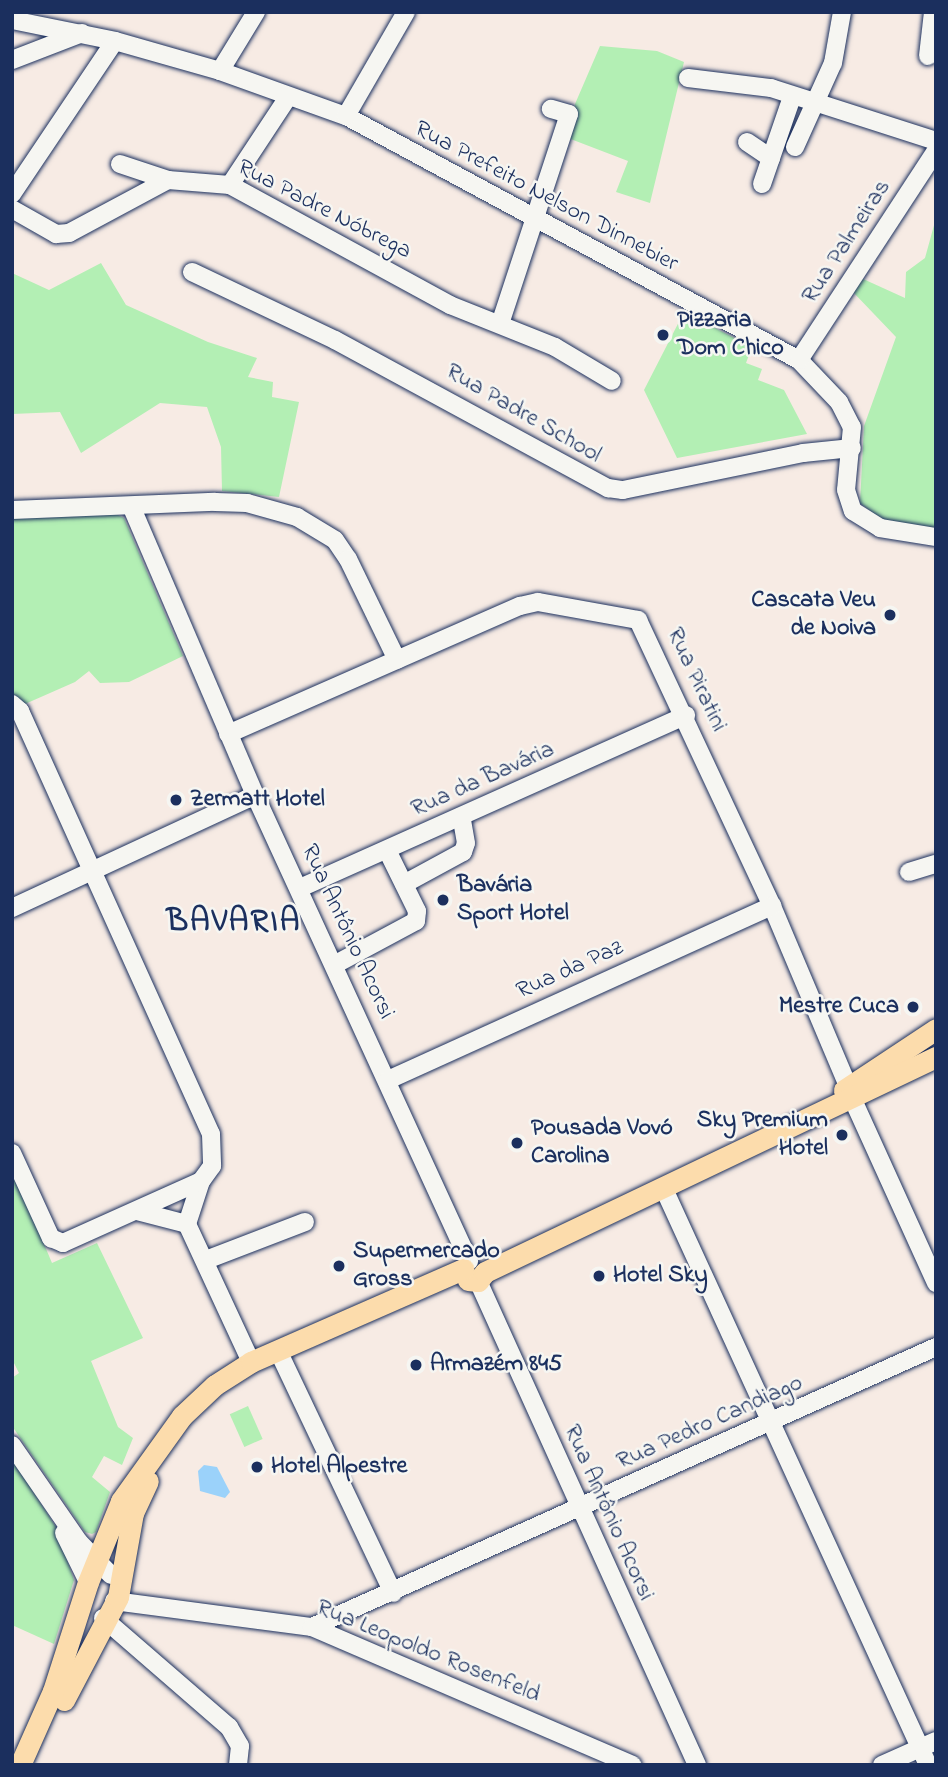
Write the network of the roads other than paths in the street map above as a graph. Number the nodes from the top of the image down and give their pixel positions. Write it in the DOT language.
graph roads {
  1 [pos="256,12"];
  2 [pos="406,12"];
  3 [pos="842,12"];
  4 [pos="933,12"];
  5 [pos="12,20"];
  6 [pos="82,33"];
  7 [pos="115,41"];
  8 [pos="928,56"];
  9 [pos="12,60"];
  10 [pos="220,71"];
  11 [pos="688,78"];
  12 [pos="288,97"];
  13 [pos="792,97"];
  14 [pos="814,101"];
  15 [pos="551,109"];
  16 [pos="346,116"];
  17 [pos="936,141"];
  18 [pos="747,142"];
  19 [pos="795,147"];
  20 [pos="936,151"];
  21 [pos="771,158"];
  22 [pos="120,164"];
  23 [pos="168,180"];
  24 [pos="762,184"];
  25 [pos="230,185"];
  26 [pos="12,194"];
  27 [pos="12,209"];
  28 [pos="536,220"];
  29 [pos="192,272"];
  30 [pos="500,324"];
  31 [pos="799,360"];
  32 [pos="612,381"];
  33 [pos="852,448"];
  34 [pos="132,508"];
  35 [pos="12,510"];
  36 [pos="936,537"];
  37 [pos="397,660"];
  38 [pos="12,704"];
  39 [pos="686,715"];
  40 [pos="228,734"];
  41 [pos="255,795"];
  42 [pos="461,816"];
  43 [pos="387,850"];
  44 [pos="936,864"];
  45 [pos="94,872"];
  46 [pos="909,872"];
  47 [pos="404,884"];
  48 [pos="300,888"];
  49 [pos="772,906"];
  50 [pos="12,908"];
  51 [pos="334,965"];
  52 [pos="936,1029"];
  53 [pos="936,1057"];
  54 [pos="388,1080"];
  55 [pos="851,1094"];
  56 [pos="12,1153"];
  57 [pos="201,1181"];
  58 [pos="664,1189"];
  59 [pos="137,1211"];
  60 [pos="305,1222"];
  61 [pos="187,1224"];
  62 [pos="206,1261"];
  63 [pos="474,1271"];
  64 [pos="936,1283"];
  65 [pos="936,1347"];
  66 [pos="282,1359"];
  67 [pos="251,1362"];
  68 [pos="768,1425"];
  69 [pos="12,1445"];
  70 [pos="578,1509"];
  71 [pos="103,1590"];
  72 [pos="393,1593"];
  73 [pos="312,1627"];
  74 [pos="928,1751"];
  75 [pos="20,1765"];
  76 [pos="34,1765"];
  77 [pos="237,1765"];
  78 [pos="633,1765"];
  79 [pos="697,1765"];
  80 [pos="882,1765"];
  1 -- 10 [label="street"];
  2 -- 16 [label="street"];
  3 -- 14 [label="street"];
  4 -- 8 [label="street"];
  5 -- 6 [label="street, Rua Prefeito Nelson Dinnebier"];
  6 -- 7 [label="street, Rua Prefeito Nelson Dinnebier"];
  6 -- 9 [label="street"];
  7 -- 10 [label="street, Rua Prefeito Nelson Dinnebier"];
  7 -- 26 [label="street"];
  10 -- 12 [label="street, Rua Prefeito Nelson Dinnebier"];
  11 -- 13 [label="street"];
  12 -- 16 [label="street, Rua Prefeito Nelson Dinnebier"];
  12 -- 25 [label="street"];
  13 -- 14 [label="street"];
  13 -- 21 [label="street"];
  14 -- 17 [label="street"];
  14 -- 19 [label="street"];
  15 -- 28 [label="street"];
  16 -- 28 [label="street, Rua Prefeito Nelson Dinnebier"];
  18 -- 21 [label="street"];
  20 -- 31 [label="street, Rua Palmeiras"];
  21 -- 24 [label="street"];
  22 -- 23 [label="street, Rua Padre Nóbrega"];
  23 -- 25 [label="street, Rua Padre Nóbrega"];
  23 -- 27 [label="street"];
  25 -- 30 [label="street, Rua Padre Nóbrega"];
  28 -- 30 [label="street"];
  28 -- 31 [label="street, Rua Prefeito Nelson Dinnebier"];
  29 -- 33 [label="street, Rua Padre School"];
  30 -- 32 [label="street, Rua Padre Nóbrega"];
  31 -- 33 [label="street, Rua Prefeito Nelson Dinnebier"];
  33 -- 36 [label="street, Rua Prefeito Nelson Dinnebier"];
  34 -- 35 [label="street"];
  34 -- 37 [label="street"];
  34 -- 40 [label="street, Rua Antônio Acorsi"];
  37 -- 39 [label="street, Rua Piratini"];
  37 -- 40 [label="street, Rua Piratini"];
  38 -- 45 [label="street"];
  39 -- 42 [label="street, Rua da Bavária"];
  39 -- 49 [label="street, Rua Piratini"];
  40 -- 41 [label="street, Rua Antônio Acorsi"];
  41 -- 45 [label="street"];
  41 -- 48 [label="street, Rua Antônio Acorsi"];
  42 -- 43 [label="street, Rua da Bavária"];
  42 -- 47 [label="street"];
  43 -- 47 [label="street"];
  43 -- 48 [label="street, Rua da Bavária"];
  44 -- 46 [label="street"];
  45 -- 50 [label="street"];
  45 -- 57 [label="street"];
  47 -- 51 [label="street"];
  48 -- 51 [label="street, Rua Antônio Acorsi"];
  49 -- 54 [label="street, Rua da Paz"];
  49 -- 55 [label="street, Rua Piratini"];
  51 -- 54 [label="street, Rua Antônio Acorsi"];
  52 -- 55 [label="main road"];
  53 -- 55 [label="main road"];
  54 -- 63 [label="street, Rua Antônio Acorsi"];
  55 -- 58 [label="main road"];
  55 -- 63 [label="main road"];
  55 -- 64 [label="street, Rua Piratini"];
  56 -- 59 [label="street"];
  57 -- 59 [label="street"];
  57 -- 61 [label="street"];
  58 -- 63 [label="main road"];
  58 -- 68 [label="street"];
  59 -- 61 [label="street"];
  60 -- 62 [label="street"];
  61 -- 62 [label="street"];
  62 -- 67 [label="street"];
  63 -- 66 [label="main road"];
  63 -- 67 [label="main road"];
  63 -- 70 [label="street, Rua Antônio Acorsi"];
  65 -- 68 [label="street, Rua Pedro Candiago"];
  66 -- 71 [label="main road"];
  66 -- 72 [label="street"];
  67 -- 71 [label="main road"];
  68 -- 70 [label="street, Rua Pedro Candiago"];
  68 -- 74 [label="street"];
  69 -- 71 [label="street"];
  70 -- 72 [label="street, Rua Pedro Candiago"];
  70 -- 79 [label="street, Rua Antônio Acorsi"];
  71 -- 73 [label="street, Rua Leopoldo Rosenfeld"];
  71 -- 75 [label="main road"];
  71 -- 76 [label="main road"];
  71 -- 77 [label="street"];
  72 -- 73 [label="street, Rua Pedro Candiago"];
  73 -- 78 [label="street, Rua Leopoldo Rosenfeld"];
  74 -- 80 [label="street"];
}
